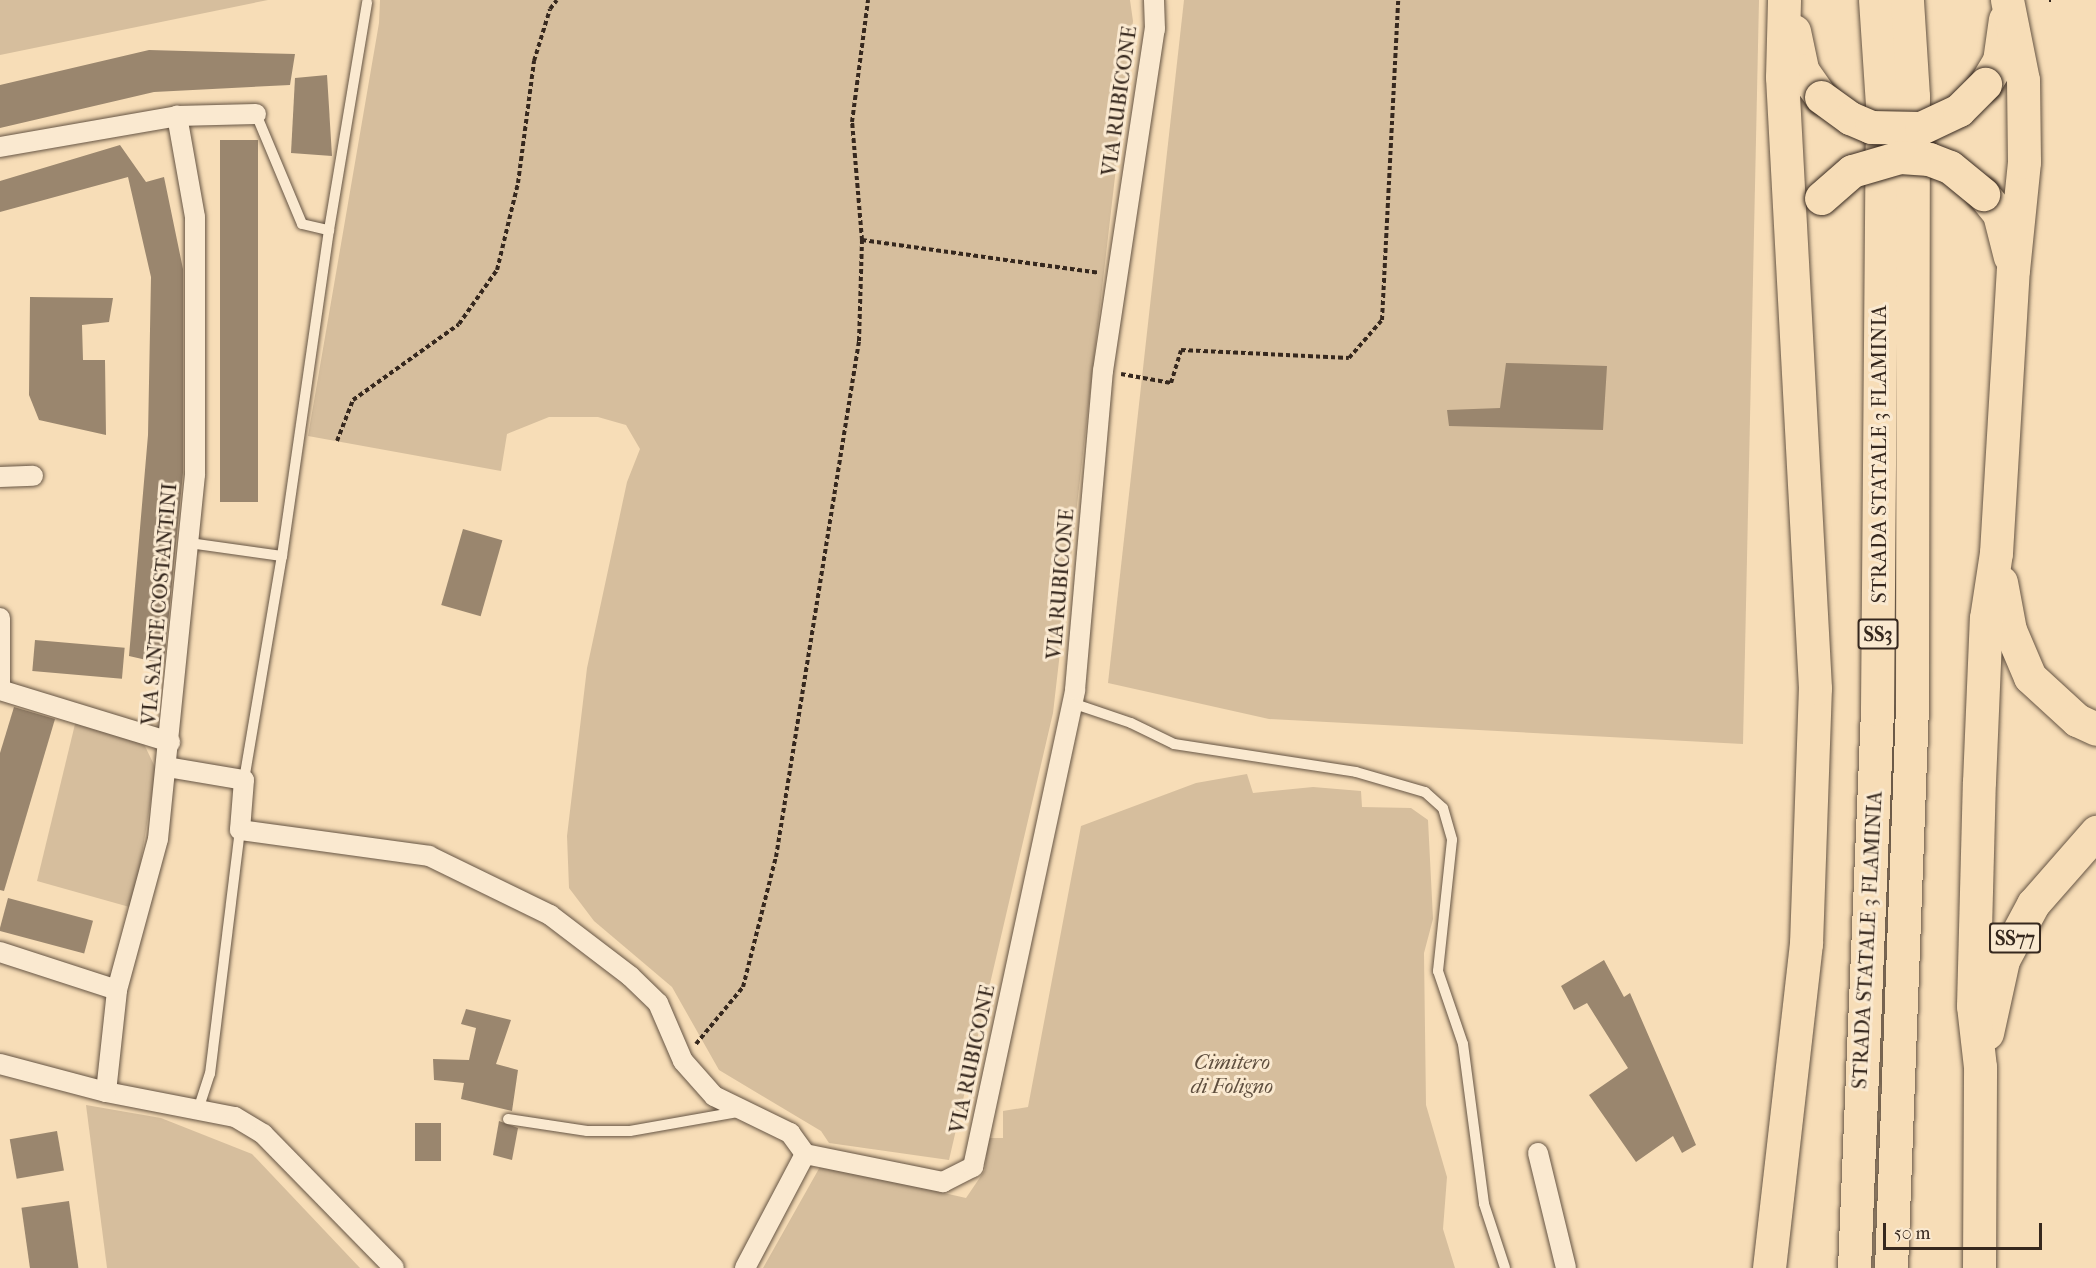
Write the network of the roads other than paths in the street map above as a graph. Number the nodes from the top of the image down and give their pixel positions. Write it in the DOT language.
graph roads {
  1 [pos="1154,0"];
  2 [pos="1786,0"];
  3 [pos="1875,0"];
  4 [pos="1907,0"];
  5 [pos="2006,0"];
  6 [pos="367,2"];
  7 [pos="256,114"];
  8 [pos="177,116"];
  9 [pos="0,147"];
  10 [pos="329,230"];
  11 [pos="2013,270"];
  12 [pos="1792,283"];
  13 [pos="33,476"];
  14 [pos="0,477"];
  15 [pos="189,543"];
  16 [pos="1996,553"];
  17 [pos="282,556"];
  18 [pos="0,618"];
  19 [pos="0,690"];
  20 [pos="1072,703"];
  21 [pos="2096,729"];
  22 [pos="170,742"];
  23 [pos="166,767"];
  24 [pos="244,780"];
  25 [pos="240,830"];
  26 [pos="2096,832"];
  27 [pos="0,952"];
  28 [pos="117,990"];
  29 [pos="0,1064"];
  30 [pos="1980,1067"];
  31 [pos="106,1092"];
  32 [pos="198,1110"];
  33 [pos="746,1111"];
  34 [pos="508,1119"];
  35 [pos="1538,1153"];
  36 [pos="805,1154"];
  37 [pos="394,1268"];
  38 [pos="745,1268"];
  39 [pos="1505,1268"];
  40 [pos="1566,1268"];
  41 [pos="1769,1268"];
  42 [pos="1854,1268"];
  43 [pos="1891,1268"];
  44 [pos="1979,1268"];
  1 -- 20 [label="street, VIA RUBICONE"];
  2 -- 5 [label="highway, bridge"];
  2 -- 12 [label="highway"];
  3 -- 42 [label="highway, STRADA STATALE 3 FLAMINIA / SS3"];
  4 -- 43 [label="highway, STRADA STATALE 3 FLAMINIA / SS3"];
  5 -- 11 [label="highway"];
  6 -- 10 [label="lane"];
  7 -- 8 [label="street"];
  7 -- 10 [label="lane"];
  8 -- 9 [label="street"];
  8 -- 15 [label="street, VIA SANTE COSTANTINI"];
  10 -- 17 [label="lane"];
  11 -- 12 [label="highway, bridge"];
  11 -- 16 [label="highway"];
  12 -- 41 [label="highway"];
  13 -- 14 [label="street"];
  15 -- 17 [label="lane"];
  15 -- 22 [label="street, VIA SANTE COSTANTINI"];
  16 -- 21 [label="highway"];
  16 -- 30 [label="highway"];
  17 -- 24 [label="lane"];
  18 -- 19 [label="street"];
  19 -- 22 [label="street"];
  20 -- 36 [label="street, VIA RUBICONE"];
  20 -- 39 [label="lane"];
  22 -- 23 [label="street, VIA SANTE COSTANTINI"];
  23 -- 24 [label="street"];
  23 -- 28 [label="street, VIA SANTE COSTANTINI"];
  24 -- 25 [label="street"];
  25 -- 32 [label="lane"];
  25 -- 33 [label="street"];
  26 -- 30 [label="highway, SS77"];
  27 -- 28 [label="street"];
  28 -- 31 [label="street, VIA SANTE COSTANTINI"];
  29 -- 31 [label="street"];
  30 -- 44 [label="highway"];
  31 -- 32 [label="street"];
  32 -- 37 [label="street"];
  33 -- 34 [label="lane"];
  33 -- 36 [label="street"];
  35 -- 40 [label="street"];
  36 -- 38 [label="street"];
}
